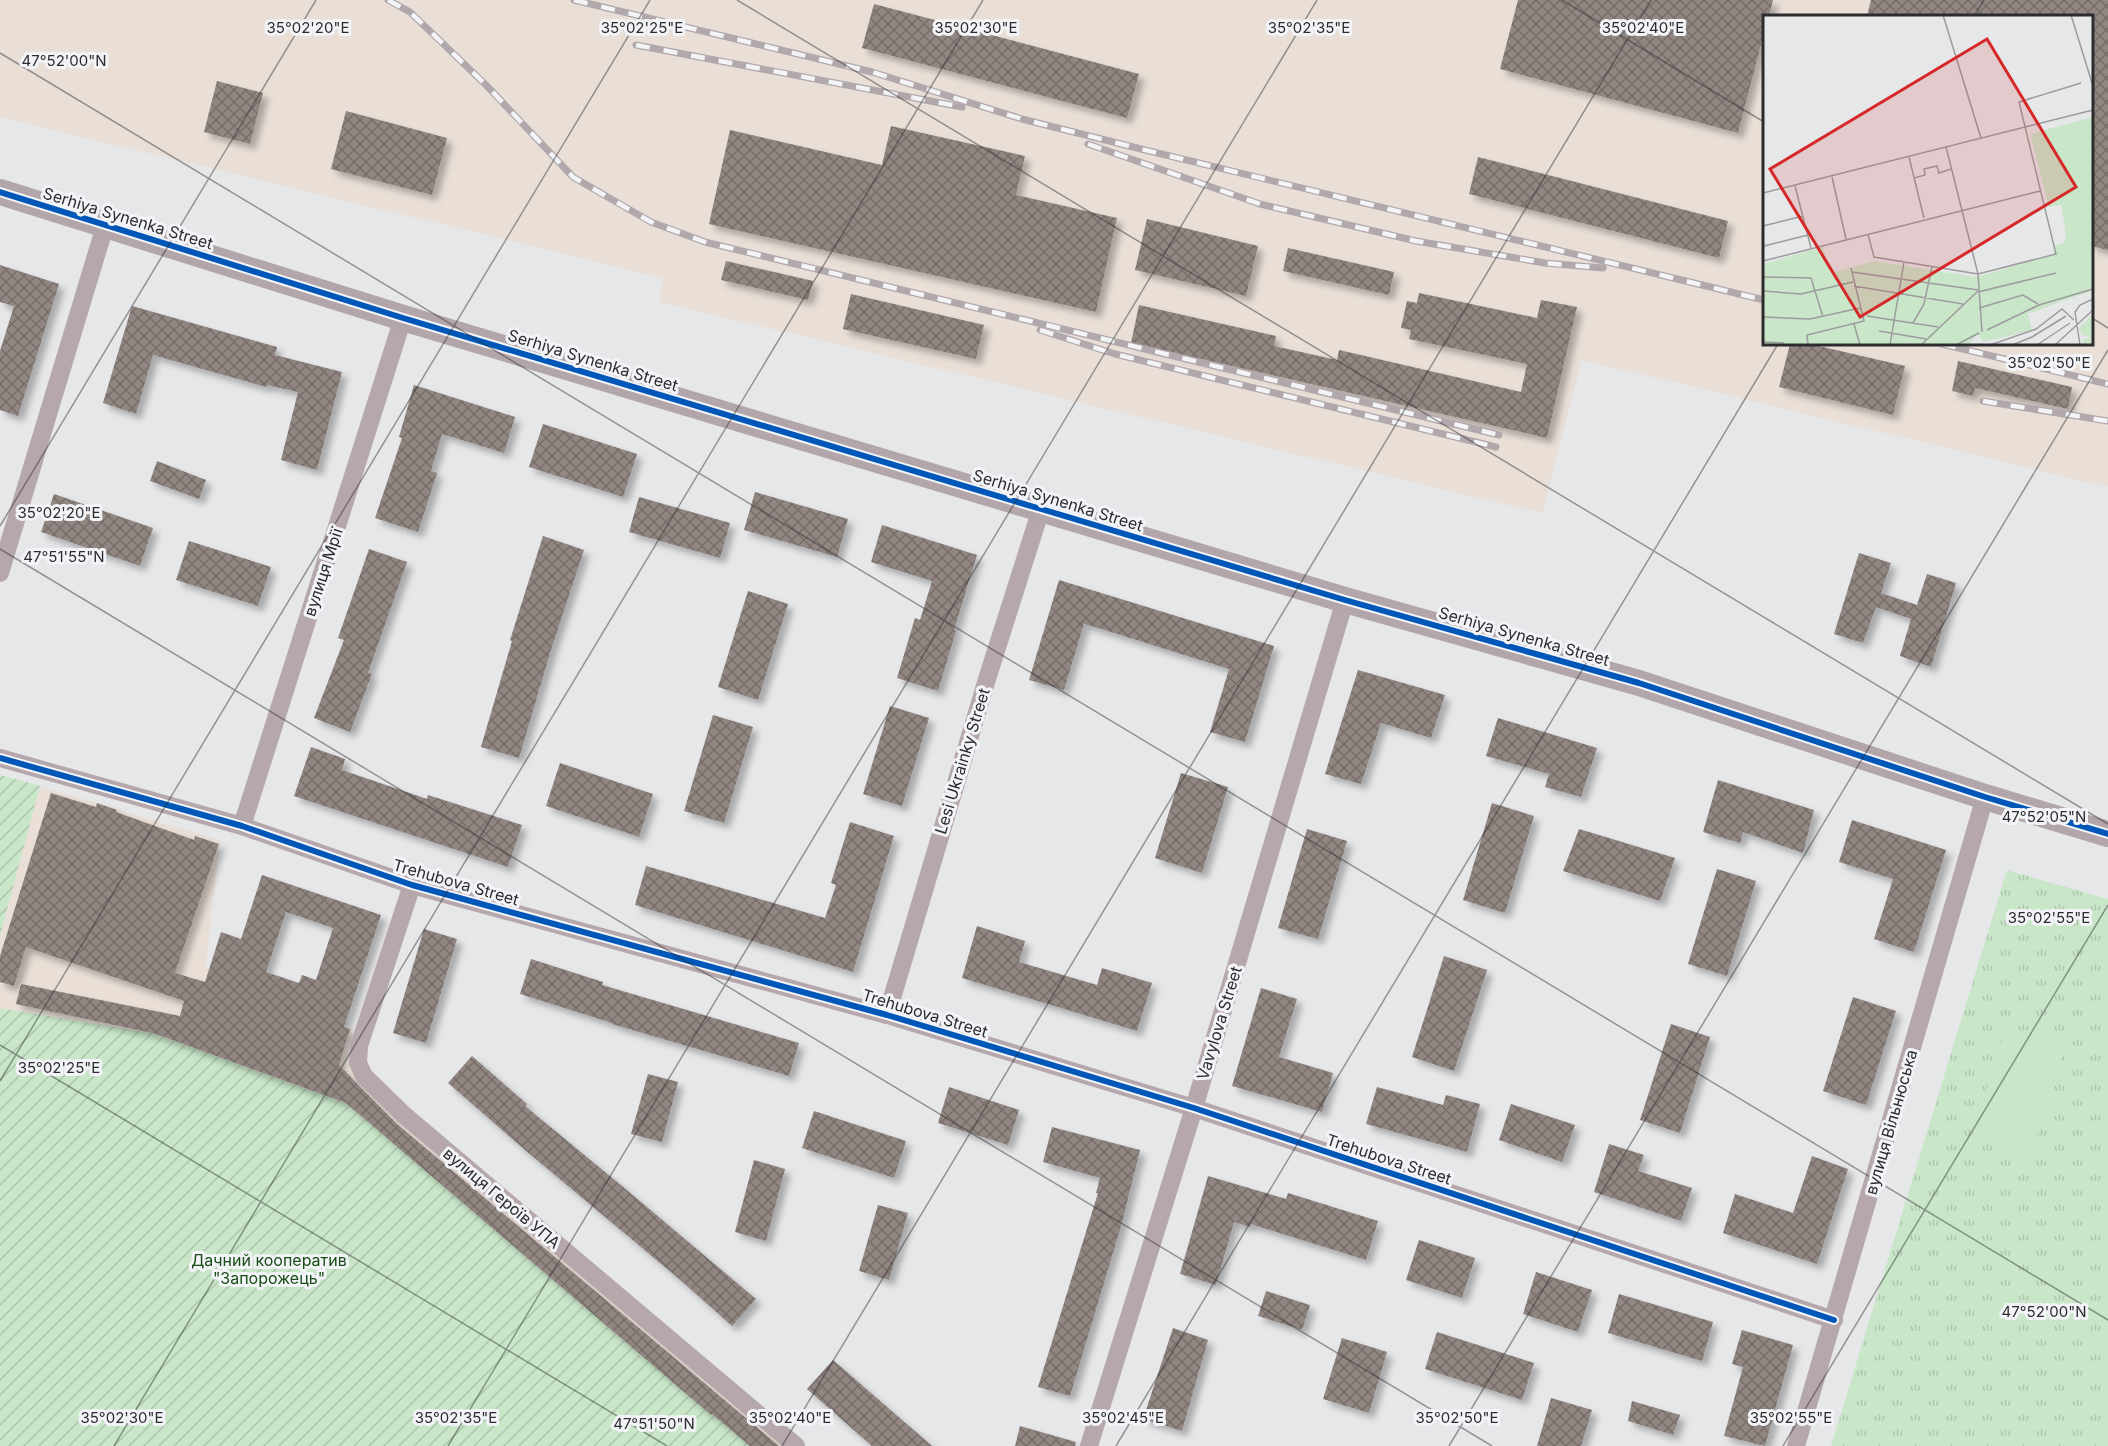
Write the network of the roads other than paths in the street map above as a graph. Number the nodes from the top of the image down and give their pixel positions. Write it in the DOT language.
graph roads {
  1 [pos="0,192"];
  2 [pos="105,226"];
  3 [pos="403,318"];
  4 [pos="1041,509"];
  5 [pos="0,573"];
  6 [pos="1345,600"];
  7 [pos="0,758"];
  8 [pos="1985,797"];
  9 [pos="242,826"];
  10 [pos="2108,834"];
  11 [pos="412,885"];
  12 [pos="887,1015"];
  13 [pos="1194,1108"];
  14 [pos="1834,1320"];
  15 [pos="796,1446"];
  16 [pos="1089,1446"];
  17 [pos="1796,1446"];
  1 -- 2 [label="street, Serhiya Synenka Street"];
  2 -- 3 [label="street, Serhiya Synenka Street"];
  2 -- 5 [label="street"];
  3 -- 4 [label="street, Serhiya Synenka Street"];
  3 -- 9 [label="street, вулиця Мрії"];
  4 -- 6 [label="street, Serhiya Synenka Street"];
  4 -- 12 [label="street, Lesi Ukrainky Street"];
  6 -- 8 [label="street, Serhiya Synenka Street"];
  6 -- 13 [label="street, Vavylova Street"];
  7 -- 9 [label="street, Trehubova Street"];
  8 -- 10 [label="street, Serhiya Synenka Street"];
  8 -- 14 [label="street, вулиця Вільнюська"];
  9 -- 11 [label="street, Trehubova Street"];
  11 -- 12 [label="street, Trehubova Street"];
  11 -- 15 [label="street, вулиця Героїв УПА"];
  12 -- 13 [label="street, Trehubova Street"];
  13 -- 14 [label="street, Trehubova Street"];
  13 -- 16 [label="street, Vavylova Street"];
  14 -- 17 [label="street, вулиця Вільнюська"];
}
